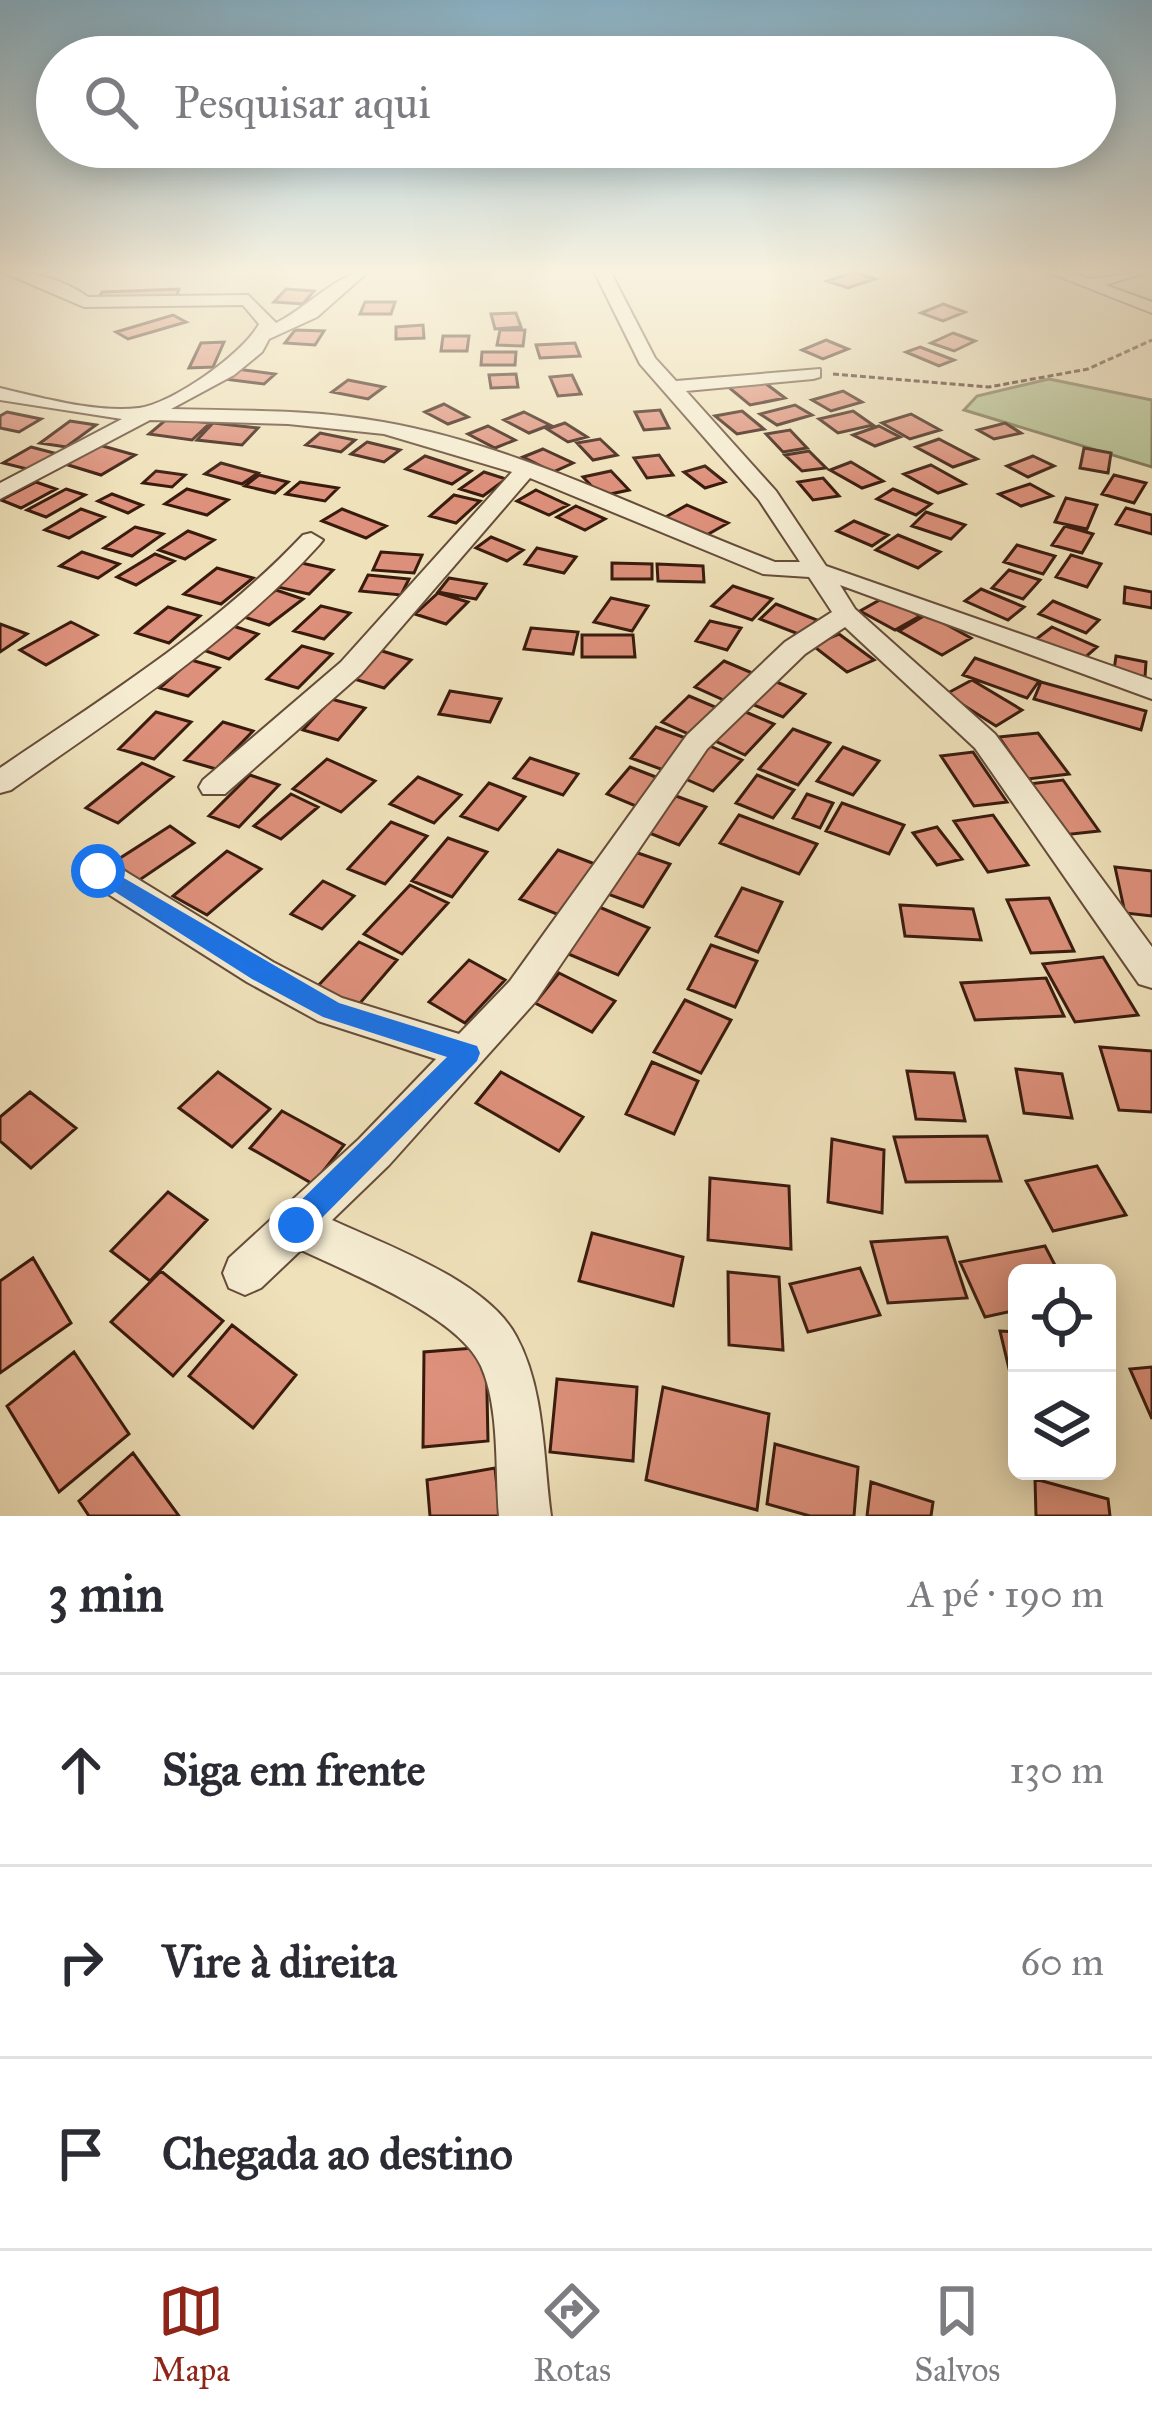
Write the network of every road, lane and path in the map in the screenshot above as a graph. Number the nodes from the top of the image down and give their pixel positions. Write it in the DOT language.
graph roads {
  1 [pos="259,342"];
  2 [pos="638,342"];
  3 [pos="1148,342"];
  4 [pos="813,373"];
  5 [pos="672,387"];
  6 [pos="0,394"];
  7 [pos="140,416"];
  8 [pos="524,472"];
  9 [pos="0,492"];
  10 [pos="310,540"];
  11 [pos="815,570"];
  12 [pos="846,614"];
  13 [pos="1152,690"];
  14 [pos="0,783"];
  15 [pos="214,787"];
  16 [pos="98,871"];
  17 [pos="1152,974"];
  18 [pos="468,1053"];
  19 [pos="296,1225"];
  20 [pos="244,1273"];
  21 [pos="525,1516"];
  1 -- 7 [label="street"];
  2 -- 5 [label="street"];
  3 -- 4 [label="path"];
  4 -- 5 [label="street"];
  5 -- 11 [label="street"];
  6 -- 7 [label="street"];
  7 -- 8 [label="street"];
  7 -- 9 [label="street"];
  8 -- 11 [label="street"];
  8 -- 15 [label="street"];
  10 -- 14 [label="street"];
  11 -- 12 [label="street"];
  11 -- 13 [label="street"];
  12 -- 17 [label="street"];
  12 -- 18 [label="street"];
  16 -- 18 [label="street"];
  18 -- 19 [label="street"];
  19 -- 20 [label="street"];
  19 -- 21 [label="street"];
}
